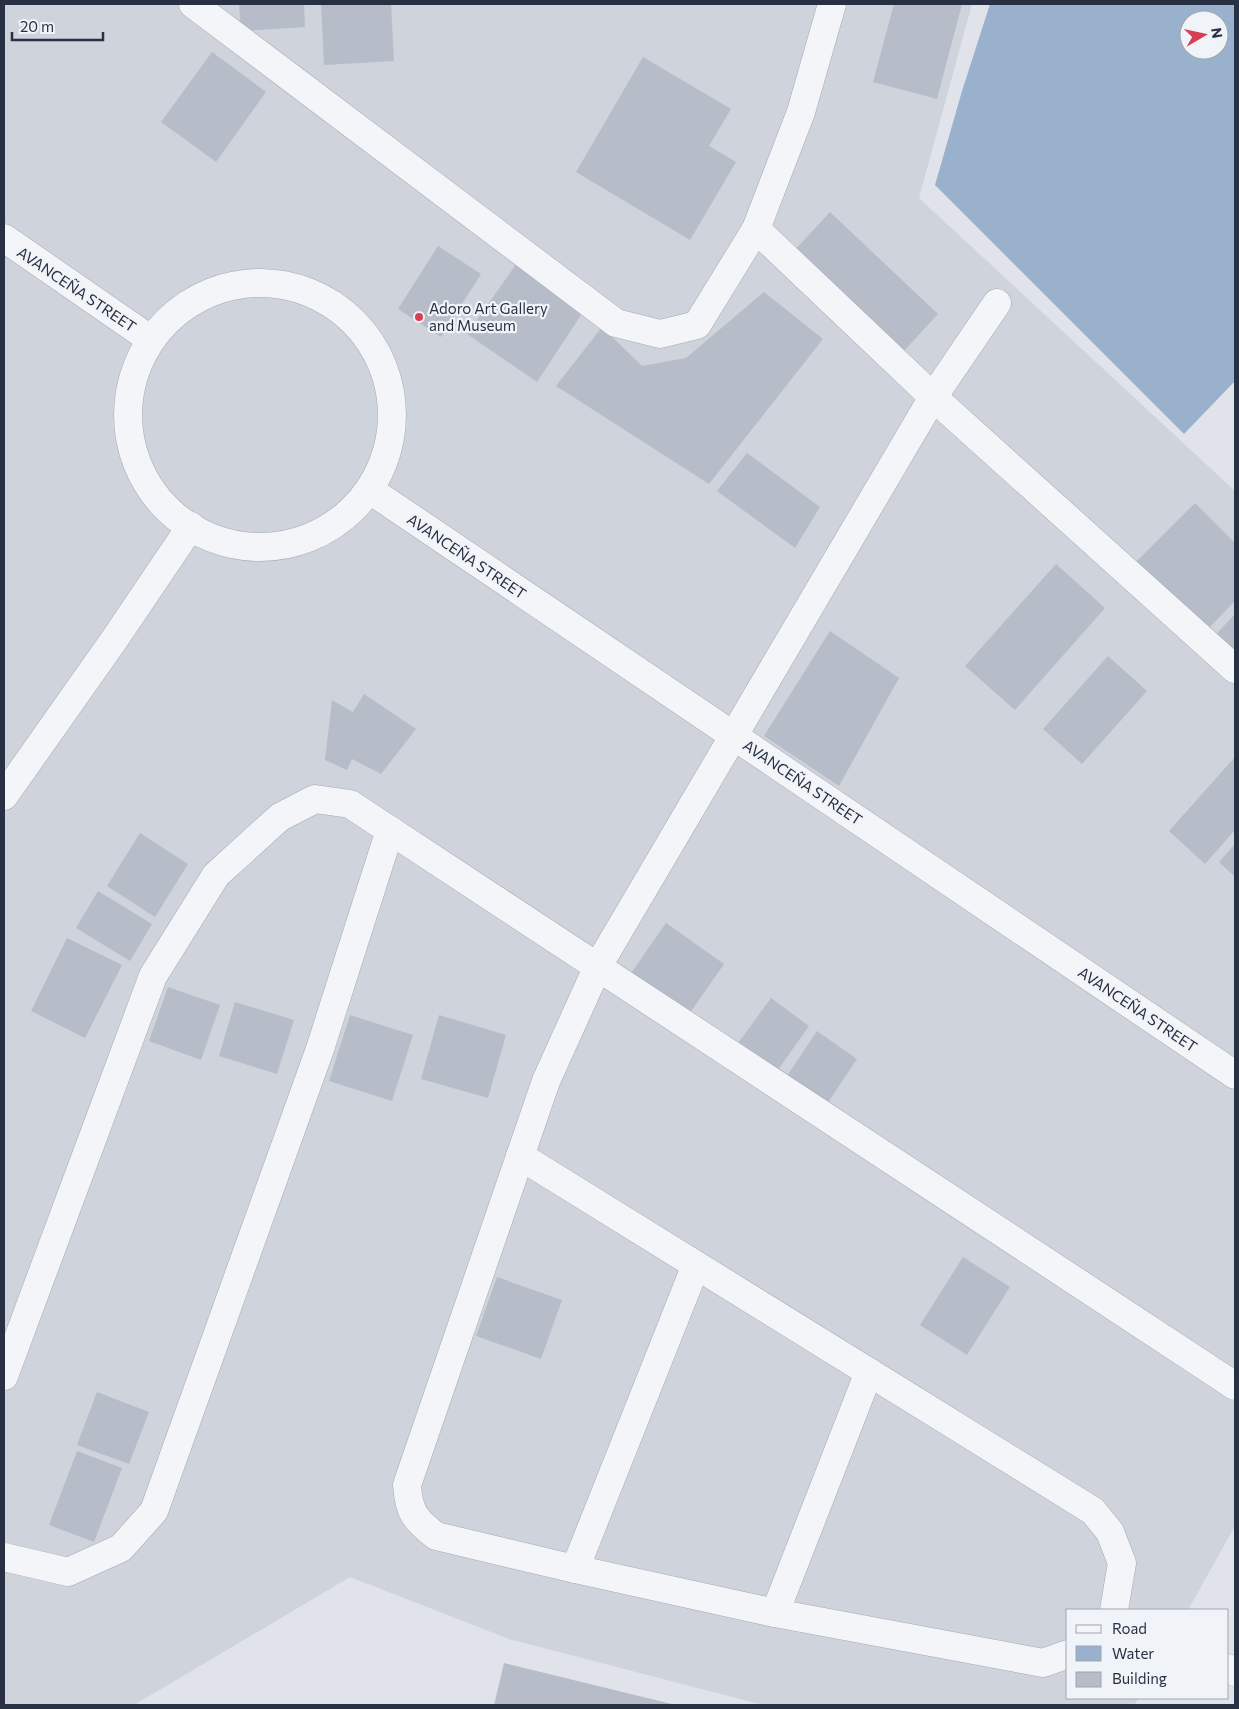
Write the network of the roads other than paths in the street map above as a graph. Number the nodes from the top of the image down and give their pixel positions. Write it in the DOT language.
graph roads {
  1 [pos="193,4"];
  2 [pos="832,4"];
  3 [pos="756,228"];
  4 [pos="4,238"];
  5 [pos="997,303"];
  6 [pos="150,339"];
  7 [pos="933,397"];
  8 [pos="370,490"];
  9 [pos="191,526"];
  10 [pos="1235,669"];
  11 [pos="734,736"];
  12 [pos="4,796"];
  13 [pos="390,830"];
  14 [pos="598,966"];
  15 [pos="1235,1075"];
  16 [pos="520,1156"];
  17 [pos="696,1265"];
  18 [pos="869,1372"];
  19 [pos="4,1376"];
  20 [pos="1235,1386"];
  21 [pos="4,1557"];
  22 [pos="575,1569"];
  23 [pos="1114,1609"];
  24 [pos="775,1612"];
  25 [pos="1066,1655"];
  1 -- 3 [label="street"];
  2 -- 3 [label="street"];
  3 -- 7 [label="street"];
  4 -- 6 [label="street, AVANCEÑA STREET"];
  5 -- 7 [label="street"];
  6 -- 8 [label="street, AVANCEÑA STREET"];
  6 -- 9 [label="street, AVANCEÑA STREET"];
  7 -- 10 [label="street"];
  7 -- 11 [label="street"];
  8 -- 9 [label="street, AVANCEÑA STREET"];
  8 -- 11 [label="street, AVANCEÑA STREET"];
  9 -- 12 [label="street"];
  11 -- 14 [label="street"];
  11 -- 15 [label="street, AVANCEÑA STREET"];
  13 -- 14 [label="street"];
  13 -- 19 [label="street"];
  13 -- 21 [label="street"];
  14 -- 16 [label="street"];
  14 -- 20 [label="street"];
  16 -- 17 [label="street"];
  16 -- 22 [label="street"];
  17 -- 18 [label="street"];
  17 -- 22 [label="street"];
  18 -- 23 [label="street"];
  18 -- 24 [label="street"];
  22 -- 24 [label="street"];
  24 -- 25 [label="street"];
}
